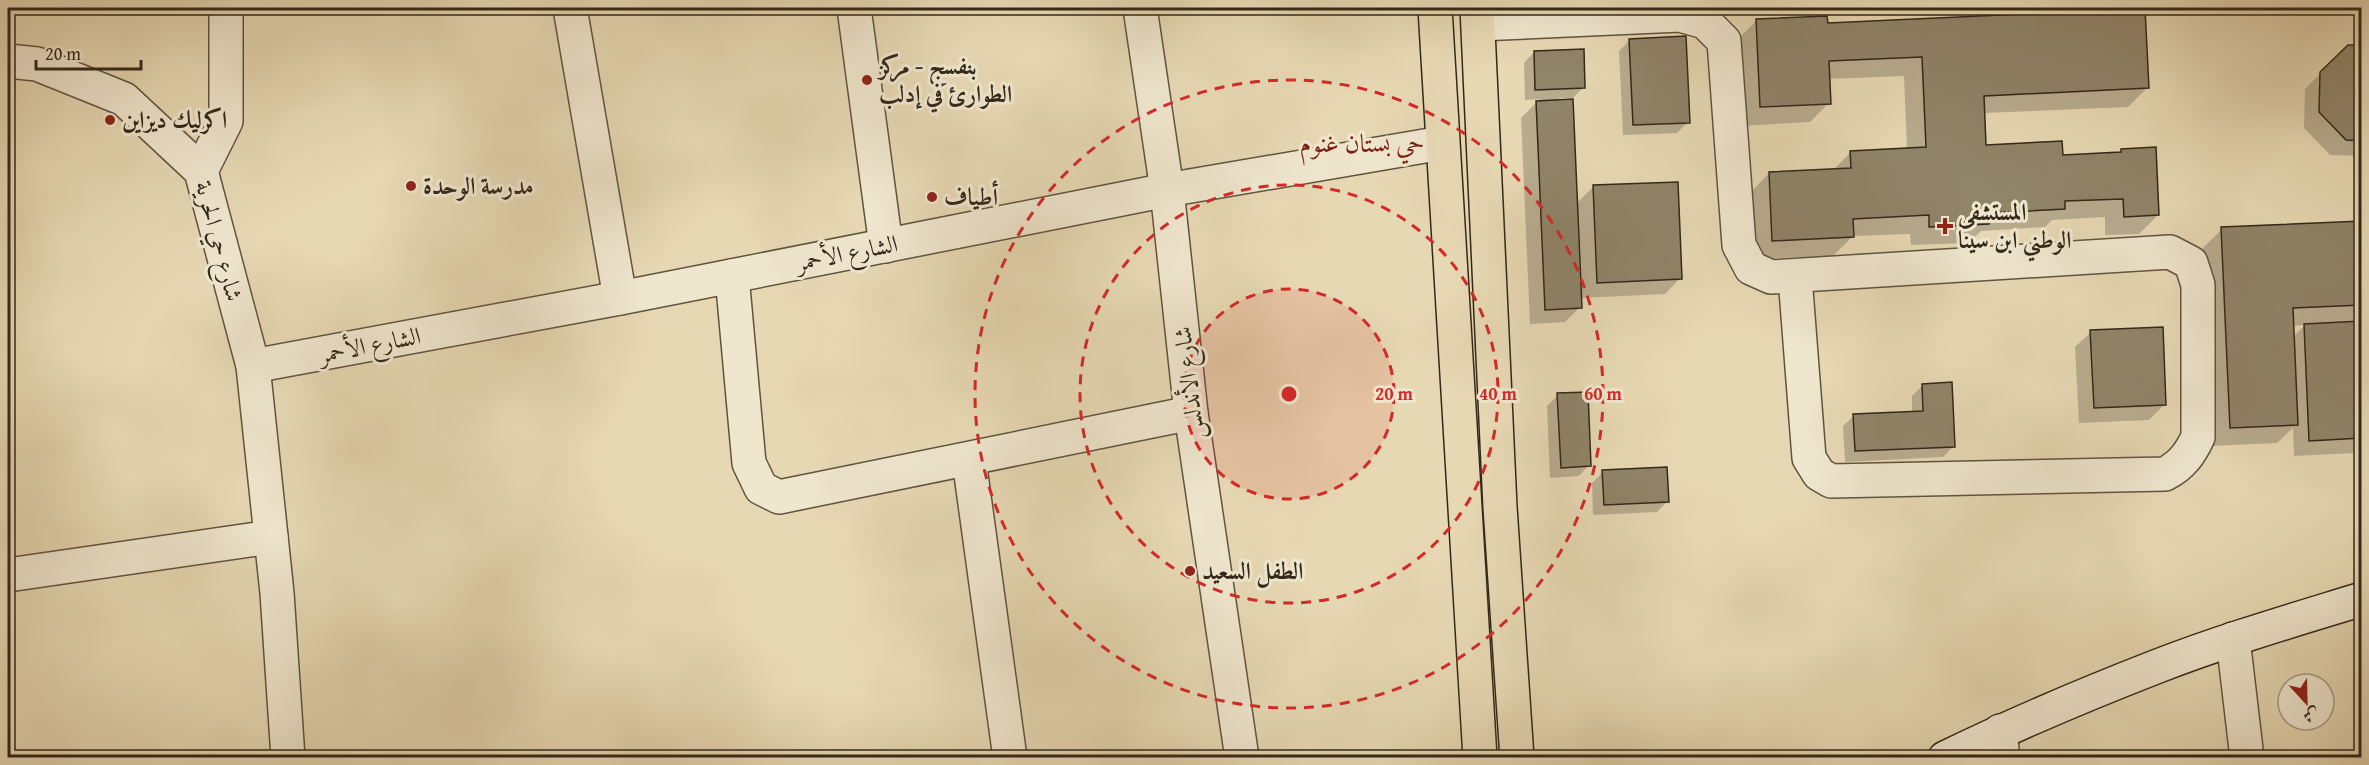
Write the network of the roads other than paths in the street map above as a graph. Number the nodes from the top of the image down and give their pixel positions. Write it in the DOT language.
graph roads {
  1 [pos="226,8"];
  2 [pos="570,8"];
  3 [pos="854,8"];
  4 [pos="1140,8"];
  5 [pos="1435,8"];
  6 [pos="1478,16"];
  7 [pos="8,61"];
  8 [pos="1442,143"];
  9 [pos="201,171"];
  10 [pos="1167,190"];
  11 [pos="886,246"];
  12 [pos="732,276"];
  13 [pos="1795,277"];
  14 [pos="620,298"];
  15 [pos="253,366"];
  16 [pos="1191,413"];
  17 [pos="969,460"];
  18 [pos="271,537"];
  19 [pos="8,575"];
  20 [pos="2361,599"];
  21 [pos="2233,639"];
  22 [pos="2001,744"];
  23 [pos="288,758"];
  24 [pos="1010,758"];
  25 [pos="1242,758"];
  26 [pos="1480,758"];
  27 [pos="1517,758"];
  28 [pos="1945,758"];
  29 [pos="2247,758"];
  1 -- 9 [label="street"];
  2 -- 14 [label="street"];
  3 -- 11 [label="street"];
  4 -- 10 [label="street, شارع الأندلس"];
  5 -- 8 [label="main road"];
  6 -- 13 [label="street"];
  6 -- 27 [label="main road"];
  7 -- 9 [label="street, شارع حي الحرية"];
  8 -- 10 [label="street, الشارع الأحمر"];
  8 -- 26 [label="main road"];
  9 -- 15 [label="street, شارع حي الحرية"];
  10 -- 11 [label="street, الشارع الأحمر"];
  10 -- 16 [label="street, شارع الأندلس"];
  11 -- 12 [label="street, الشارع الأحمر"];
  12 -- 14 [label="street, الشارع الأحمر"];
  12 -- 17 [label="street"];
  13 -- 13 [label="street"];
  14 -- 15 [label="street, الشارع الأحمر"];
  15 -- 18 [label="street, شارع حي الحرية"];
  16 -- 17 [label="street"];
  16 -- 25 [label="street, شارع الأندلس"];
  17 -- 24 [label="street"];
  18 -- 19 [label="street"];
  18 -- 23 [label="street, شارع حي الحرية"];
  20 -- 21 [label="street"];
  21 -- 22 [label="street"];
  21 -- 29 [label="street"];
  22 -- 28 [label="street"];
}
